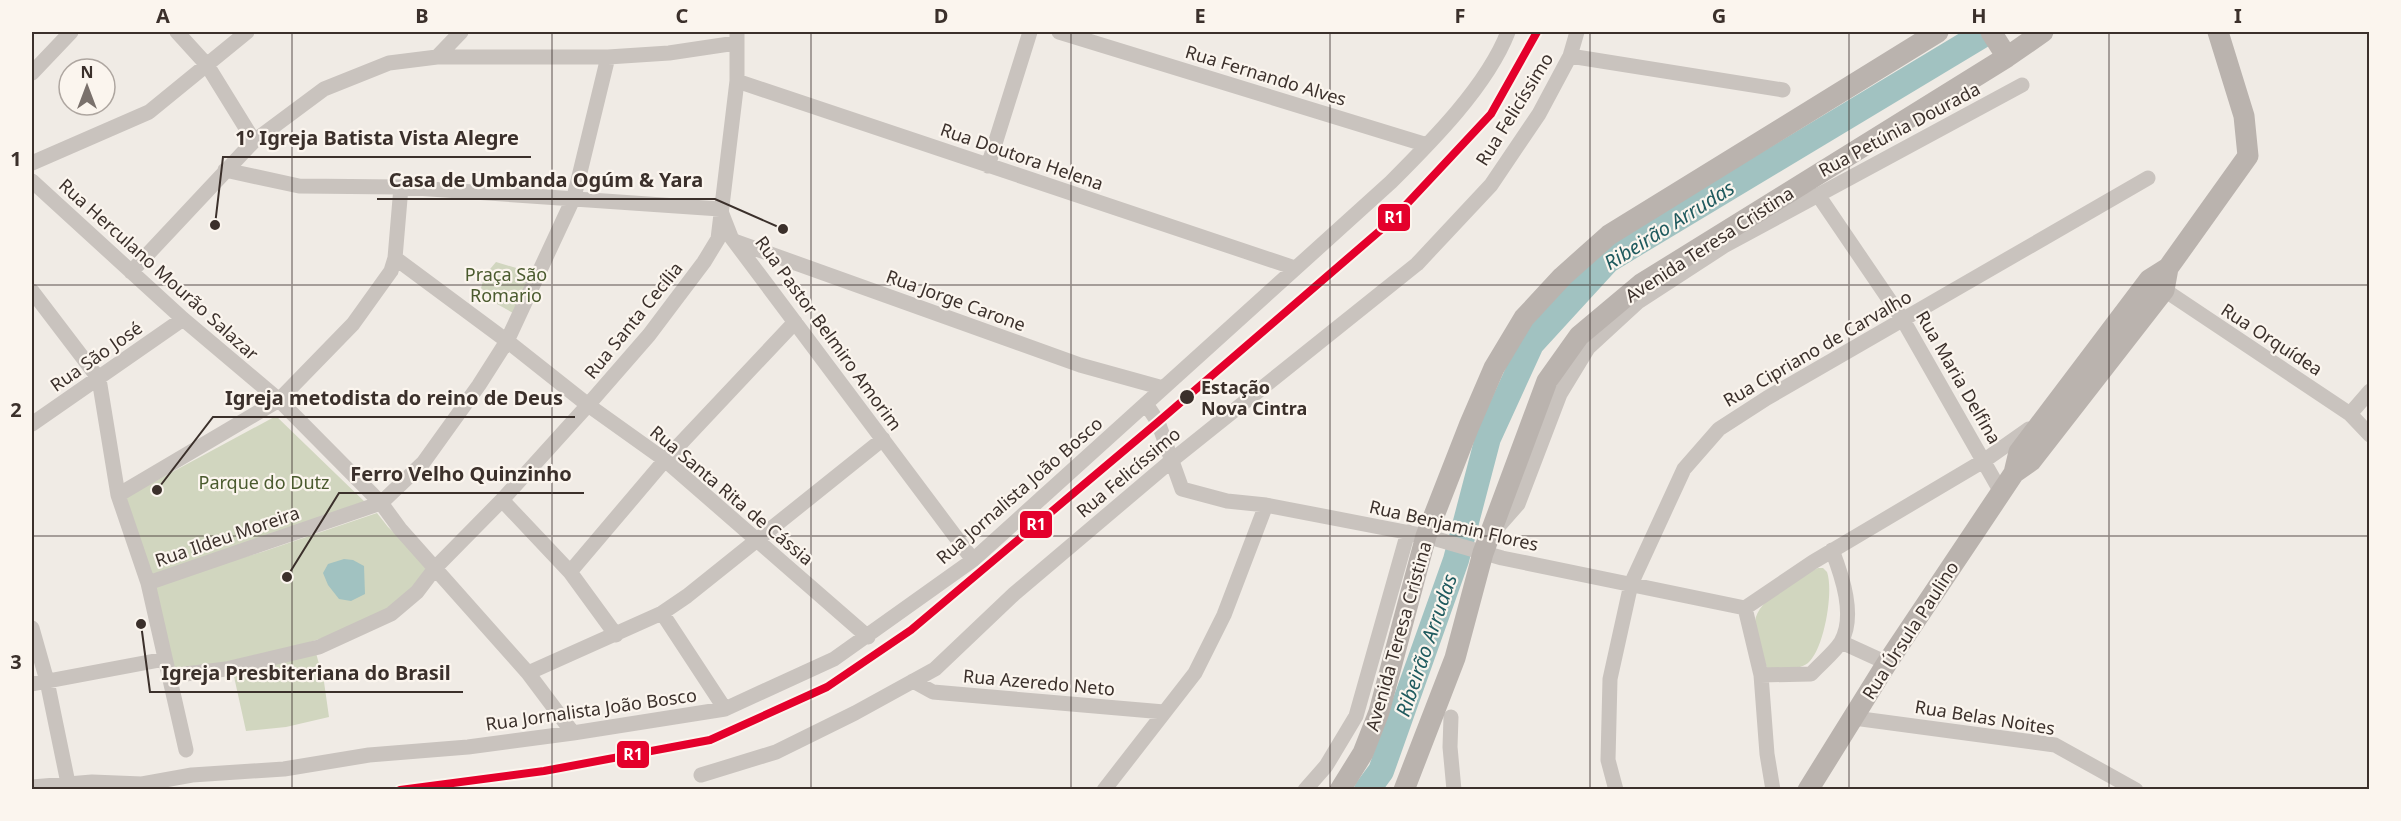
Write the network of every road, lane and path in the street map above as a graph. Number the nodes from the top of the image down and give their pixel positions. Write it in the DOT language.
graph roads {
  1 [pos="71,32"];
  2 [pos="177,32"];
  3 [pos="247,32"];
  4 [pos="461,32"];
  5 [pos="1030,32"];
  6 [pos="1059,32"];
  7 [pos="1508,32"];
  8 [pos="1577,32"];
  9 [pos="1938,32"];
  10 [pos="1990,32"];
  11 [pos="2043,32"];
  12 [pos="2218,32"];
  13 [pos="736,37"];
  14 [pos="2006,54"];
  15 [pos="1570,56"];
  16 [pos="437,57"];
  17 [pos="608,57"];
  18 [pos="207,65"];
  19 [pos="32,73"];
  20 [pos="736,81"];
  21 [pos="2022,86"];
  22 [pos="1783,90"];
  23 [pos="254,141"];
  24 [pos="1427,145"];
  25 [pos="32,163"];
  26 [pos="988,166"];
  27 [pos="225,170"];
  28 [pos="2148,178"];
  29 [pos="32,181"];
  30 [pos="401,187"];
  31 [pos="1818,195"];
  32 [pos="574,198"];
  33 [pos="720,209"];
  34 [pos="737,242"];
  35 [pos="395,258"];
  36 [pos="1295,268"];
  37 [pos="131,272"];
  38 [pos="2157,285"];
  39 [pos="32,291"];
  40 [pos="183,319"];
  41 [pos="1903,320"];
  42 [pos="795,322"];
  43 [pos="507,341"];
  44 [pos="99,379"];
  45 [pos="1163,388"];
  46 [pos="2370,391"];
  47 [pos="279,400"];
  48 [pos="1146,404"];
  49 [pos="588,405"];
  50 [pos="2048,414"];
  51 [pos="2350,414"];
  52 [pos="32,424"];
  53 [pos="2370,435"];
  54 [pos="883,439"];
  55 [pos="665,460"];
  56 [pos="1985,460"];
  57 [pos="1171,461"];
  58 [pos="2014,473"];
  59 [pos="2001,492"];
  60 [pos="118,495"];
  61 [pos="502,500"];
  62 [pos="381,503"];
  63 [pos="1266,505"];
  64 [pos="1424,536"];
  65 [pos="757,539"];
  66 [pos="1482,547"];
  67 [pos="1832,550"];
  68 [pos="973,560"];
  69 [pos="436,567"];
  70 [pos="570,572"];
  71 [pos="148,583"];
  72 [pos="1630,584"];
  73 [pos="1745,608"];
  74 [pos="662,613"];
  75 [pos="32,628"];
  76 [pos="616,635"];
  77 [pos="868,637"];
  78 [pos="1841,642"];
  79 [pos="1386,649"];
  80 [pos="165,659"];
  81 [pos="1887,663"];
  82 [pos="528,673"];
  83 [pos="1761,675"];
  84 [pos="169,676"];
  85 [pos="913,681"];
  86 [pos="39,683"];
  87 [pos="725,709"];
  88 [pos="1164,712"];
  89 [pos="1451,717"];
  90 [pos="1854,718"];
  91 [pos="573,733"];
  92 [pos="1341,742"];
  93 [pos="1368,742"];
  94 [pos="186,750"];
  95 [pos="701,775"];
  96 [pos="68,783"];
  97 [pos="32,787"];
  98 [pos="1104,789"];
  99 [pos="1305,789"];
  100 [pos="1340,789"];
  101 [pos="1404,789"];
  102 [pos="1454,789"];
  103 [pos="1616,789"];
  104 [pos="1773,789"];
  105 [pos="1808,789"];
  106 [pos="2136,789"];
  1 -- 19 [label="street"];
  2 -- 18 [label="street"];
  3 -- 18 [label="street"];
  4 -- 16 [label="street"];
  5 -- 26 [label="street"];
  6 -- 24 [label="street, Rua Fernando Alves"];
  7 -- 24 [label="street, Rua Jornalista João Bosco"];
  8 -- 15 [label="street, Rua Felicíssimo"];
  9 -- 64 [label="main road, Avenida Teresa Cristina"];
  10 -- 14 [label="main road"];
  11 -- 14 [label="main road, Avenida Teresa Cristina"];
  12 -- 38 [label="main road, Rua Úrsula Paulino"];
  13 -- 17 [label="street"];
  13 -- 20 [label="street, Rua Santa Cecília"];
  14 -- 66 [label="main road, Avenida Teresa Cristina"];
  15 -- 22 [label="street"];
  15 -- 57 [label="street, Rua Felicíssimo"];
  16 -- 17 [label="street"];
  16 -- 23 [label="street"];
  17 -- 32 [label="street, Rua Ildeu Moreira"];
  18 -- 23 [label="street"];
  18 -- 25 [label="street"];
  20 -- 26 [label="street, Rua Doutora Helena"];
  20 -- 33 [label="street, Rua Santa Cecília"];
  21 -- 31 [label="street, Rua Petúnia Dourada"];
  23 -- 27 [label="street"];
  24 -- 36 [label="street, Rua Jornalista João Bosco"];
  26 -- 36 [label="street, Rua Doutora Helena"];
  27 -- 30 [label="street"];
  27 -- 37 [label="street"];
  28 -- 41 [label="street, Rua Cipriano de Carvalho"];
  29 -- 37 [label="street, Rua Herculano Mourão Salazar"];
  30 -- 32 [label="street"];
  30 -- 35 [label="street"];
  31 -- 41 [label="street, Rua Maria Delfina"];
  31 -- 66 [label="street, Rua Petúnia Dourada"];
  32 -- 33 [label="street"];
  32 -- 43 [label="street, Rua Ildeu Moreira"];
  33 -- 34 [label="street, Rua Pastor Belmiro Amorim"];
  33 -- 49 [label="street, Rua Santa Cecília"];
  34 -- 42 [label="street, Rua Pastor Belmiro Amorim"];
  34 -- 45 [label="street, Rua Jorge Carone"];
  35 -- 43 [label="street, Rua Santa Rita de Cássia"];
  35 -- 47 [label="street"];
  36 -- 45 [label="street, Rua Jornalista João Bosco"];
  37 -- 40 [label="street, Rua Herculano Mourão Salazar"];
  38 -- 50 [label="main road, Rua Úrsula Paulino"];
  38 -- 51 [label="street, Rua Orquídea"];
  38 -- 58 [label="main road, Rua Úrsula Paulino"];
  39 -- 44 [label="street"];
  40 -- 44 [label="street, Rua São José"];
  40 -- 47 [label="street, Rua Herculano Mourão Salazar"];
  41 -- 56 [label="street, Rua Maria Delfina"];
  41 -- 72 [label="street, Rua Cipriano de Carvalho"];
  42 -- 54 [label="street, Rua Pastor Belmiro Amorim"];
  42 -- 55 [label="street"];
  43 -- 49 [label="street, Rua Santa Rita de Cássia"];
  43 -- 62 [label="street, Rua Ildeu Moreira"];
  44 -- 52 [label="street, Rua São José"];
  44 -- 60 [label="street"];
  45 -- 48 [label="street, Rua Jornalista João Bosco"];
  46 -- 51 [label="street"];
  47 -- 60 [label="street"];
  47 -- 62 [label="street, Rua Herculano Mourão Salazar"];
  48 -- 57 [label="street"];
  48 -- 68 [label="street, Rua Jornalista João Bosco"];
  49 -- 55 [label="street, Rua Santa Rita de Cássia"];
  49 -- 61 [label="street, Rua Santa Cecília"];
  50 -- 56 [label="street"];
  50 -- 58 [label="main road, Rua Úrsula Paulino"];
  51 -- 53 [label="street, Rua Orquídea"];
  54 -- 65 [label="street"];
  54 -- 68 [label="street, Rua Pastor Belmiro Amorim"];
  55 -- 65 [label="street, Rua Santa Rita de Cássia"];
  55 -- 70 [label="street"];
  56 -- 59 [label="street, Rua Maria Delfina"];
  56 -- 67 [label="street"];
  57 -- 63 [label="street, Rua Benjamin Flores"];
  57 -- 85 [label="street, Rua Felicíssimo"];
  58 -- 59 [label="main road, Rua Úrsula Paulino"];
  59 -- 81 [label="main road, Rua Úrsula Paulino"];
  60 -- 71 [label="street"];
  61 -- 69 [label="street, Rua Santa Cecília"];
  61 -- 70 [label="street"];
  62 -- 69 [label="street, Rua Herculano Mourão Salazar"];
  62 -- 71 [label="street, Rua Ildeu Moreira"];
  63 -- 64 [label="street, Rua Benjamin Flores"];
  63 -- 88 [label="street"];
  64 -- 66 [label="street, Rua Benjamin Flores"];
  64 -- 79 [label="main road, Avenida Teresa Cristina"];
  65 -- 74 [label="street"];
  65 -- 77 [label="street, Rua Santa Rita de Cássia"];
  66 -- 72 [label="street, Rua Benjamin Flores"];
  66 -- 101 [label="main road, Avenida Teresa Cristina"];
  67 -- 73 [label="street"];
  67 -- 78 [label="street"];
  68 -- 77 [label="street, Rua Jornalista João Bosco"];
  69 -- 82 [label="street, Rua Herculano Mourão Salazar"];
  69 -- 84 [label="street, Rua Santa Cecília"];
  70 -- 76 [label="street"];
  71 -- 80 [label="street"];
  72 -- 73 [label="street, Rua Benjamin Flores"];
  72 -- 103 [label="street, Rua Cipriano de Carvalho"];
  73 -- 83 [label="street"];
  74 -- 76 [label="street"];
  74 -- 87 [label="street"];
  75 -- 86 [label="street"];
  76 -- 82 [label="street"];
  77 -- 87 [label="street, Rua Jornalista João Bosco"];
  78 -- 81 [label="street"];
  78 -- 83 [label="street"];
  79 -- 92 [label="street, Avenida Teresa Cristina"];
  79 -- 93 [label="main road, Avenida Teresa Cristina"];
  80 -- 84 [label="street"];
  80 -- 86 [label="street"];
  81 -- 90 [label="main road, Rua Úrsula Paulino"];
  82 -- 91 [label="street, Rua Herculano Mourão Salazar"];
  83 -- 104 [label="street"];
  84 -- 94 [label="street"];
  85 -- 88 [label="street, Rua Azeredo Neto"];
  85 -- 95 [label="street, Rua Felicíssimo"];
  86 -- 96 [label="street"];
  87 -- 91 [label="street, Rua Jornalista João Bosco"];
  88 -- 98 [label="street"];
  89 -- 102 [label="street"];
  90 -- 105 [label="main road, Rua Úrsula Paulino"];
  90 -- 106 [label="street, Rua Belas Noites"];
  91 -- 96 [label="street, Rua Jornalista João Bosco"];
  92 -- 93 [label="street"];
  92 -- 99 [label="street, Avenida Teresa Cristina"];
  93 -- 100 [label="main road, Avenida Teresa Cristina"];
  96 -- 97 [label="street, Rua Jornalista João Bosco"];
}
